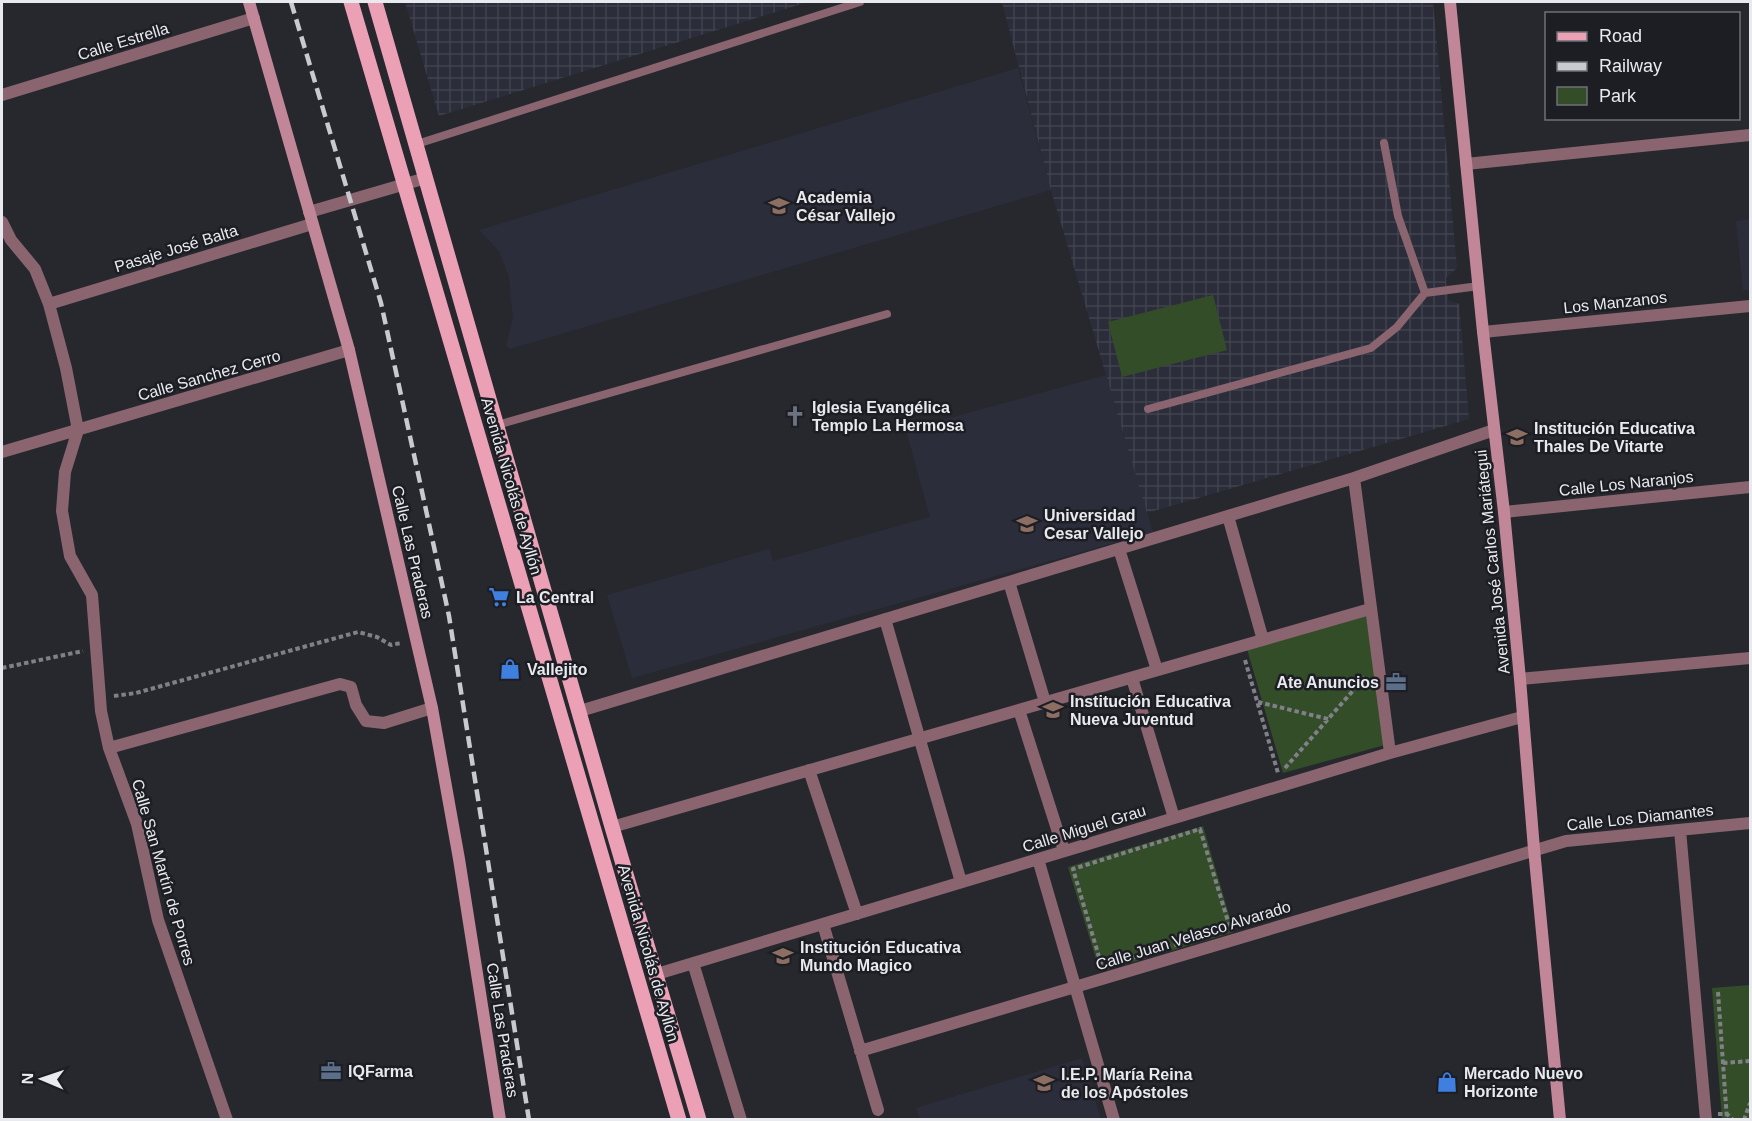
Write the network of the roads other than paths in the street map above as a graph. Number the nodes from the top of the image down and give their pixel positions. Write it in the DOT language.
graph roads {
  1 [pos="249,2"];
  2 [pos="351,2"];
  3 [pos="375,2"];
  4 [pos="860,2"];
  5 [pos="1450,2"];
  6 [pos="254,18"];
  7 [pos="2,94"];
  8 [pos="1750,135"];
  9 [pos="1384,143"];
  10 [pos="417,144"];
  11 [pos="1466,164"];
  12 [pos="426,178"];
  13 [pos="405,184"];
  14 [pos="311,218"];
  15 [pos="2,222"];
  16 [pos="1479,286"];
  17 [pos="1425,293"];
  18 [pos="49,304"];
  19 [pos="1750,306"];
  20 [pos="887,314"];
  21 [pos="1483,332"];
  22 [pos="350,350"];
  23 [pos="1148,409"];
  24 [pos="497,425"];
  25 [pos="78,430"];
  26 [pos="1494,430"];
  27 [pos="2,452"];
  28 [pos="1354,478"];
  29 [pos="1750,488"];
  30 [pos="1504,512"];
  31 [pos="1228,516"];
  32 [pos="1119,549"];
  33 [pos="1009,582"];
  34 [pos="1370,609"];
  35 [pos="885,619"];
  36 [pos="1263,640"];
  37 [pos="1750,658"];
  38 [pos="1157,670"];
  39 [pos="1132,678"];
  40 [pos="1520,679"];
  41 [pos="1045,702"];
  42 [pos="432,708"];
  43 [pos="1019,710"];
  44 [pos="580,711"];
  45 [pos="1522,717"];
  46 [pos="919,739"];
  47 [pos="109,748"];
  48 [pos="1390,753"];
  49 [pos="810,770"];
  50 [pos="1174,818"];
  51 [pos="1750,823"];
  52 [pos="612,827"];
  53 [pos="1680,830"];
  54 [pos="1534,849"];
  55 [pos="1064,851"];
  56 [pos="1038,859"];
  57 [pos="961,882"];
  58 [pos="856,914"];
  59 [pos="823,924"];
  60 [pos="693,963"];
  61 [pos="657,974"];
  62 [pos="1075,987"];
  63 [pos="860,1051"];
  64 [pos="878,1110"];
  65 [pos="227,1119"];
  66 [pos="500,1119"];
  67 [pos="679,1119"];
  68 [pos="699,1119"];
  69 [pos="741,1119"];
  70 [pos="1114,1119"];
  71 [pos="1560,1119"];
  72 [pos="1706,1119"];
  1 -- 6 [label="street, Calle Las Praderas"];
  2 -- 13 [label="main road, Avenida Nicolás de Ayllón"];
  3 -- 10 [label="main road, Avenida Nicolás de Ayllón"];
  4 -- 10 [label="lane"];
  5 -- 11 [label="street, Avenida José Carlos Mariátegui"];
  6 -- 7 [label="street, Calle Estrella"];
  6 -- 14 [label="street, Calle Las Praderas"];
  8 -- 11 [label="street"];
  9 -- 17 [label="lane"];
  10 -- 12 [label="main road, Avenida Nicolás de Ayllón"];
  11 -- 16 [label="street, Avenida José Carlos Mariátegui"];
  12 -- 13 [label="street, Pasaje José Balta"];
  12 -- 24 [label="main road, Avenida Nicolás de Ayllón"];
  13 -- 14 [label="street, Pasaje José Balta"];
  13 -- 67 [label="main road, Avenida Nicolás de Ayllón"];
  14 -- 18 [label="street, Pasaje José Balta"];
  14 -- 22 [label="street, Calle Las Praderas"];
  15 -- 18 [label="street, Calle San Martín de Porres"];
  16 -- 17 [label="lane"];
  16 -- 21 [label="street, Avenida José Carlos Mariátegui"];
  17 -- 23 [label="lane"];
  18 -- 25 [label="street, Calle San Martín de Porres"];
  19 -- 21 [label="street, Los Manzanos"];
  20 -- 24 [label="lane"];
  21 -- 26 [label="street, Avenida José Carlos Mariátegui"];
  22 -- 25 [label="street, Calle Sanchez Cerro"];
  22 -- 42 [label="street, Calle Las Praderas"];
  24 -- 44 [label="main road, Avenida Nicolás de Ayllón"];
  25 -- 27 [label="street, Calle Sanchez Cerro"];
  25 -- 47 [label="street, Calle San Martín de Porres"];
  26 -- 28 [label="street"];
  26 -- 30 [label="street, Avenida José Carlos Mariátegui"];
  28 -- 31 [label="street"];
  28 -- 34 [label="street"];
  29 -- 30 [label="street, Calle Los Naranjos"];
  30 -- 40 [label="street, Avenida José Carlos Mariátegui"];
  31 -- 32 [label="street"];
  31 -- 36 [label="street"];
  32 -- 33 [label="street"];
  32 -- 38 [label="street"];
  33 -- 35 [label="street"];
  33 -- 41 [label="street"];
  34 -- 36 [label="street"];
  34 -- 48 [label="street"];
  35 -- 44 [label="street"];
  35 -- 46 [label="street"];
  36 -- 38 [label="street"];
  37 -- 40 [label="street"];
  38 -- 39 [label="street"];
  39 -- 41 [label="street"];
  39 -- 50 [label="street"];
  40 -- 45 [label="street, Avenida José Carlos Mariátegui"];
  41 -- 43 [label="street"];
  42 -- 47 [label="street"];
  42 -- 66 [label="street, Calle Las Praderas"];
  43 -- 46 [label="street"];
  43 -- 55 [label="street"];
  44 -- 52 [label="main road, Avenida Nicolás de Ayllón"];
  45 -- 48 [label="street, Calle Miguel Grau"];
  45 -- 54 [label="street, Avenida José Carlos Mariátegui"];
  46 -- 49 [label="street"];
  46 -- 57 [label="street"];
  47 -- 65 [label="street, Calle San Martín de Porres"];
  48 -- 50 [label="street, Calle Miguel Grau"];
  49 -- 52 [label="street"];
  49 -- 58 [label="street"];
  50 -- 55 [label="street, Calle Miguel Grau"];
  51 -- 53 [label="street, Calle Los Diamantes"];
  52 -- 61 [label="main road, Avenida Nicolás de Ayllón"];
  53 -- 54 [label="street, Calle Los Diamantes"];
  53 -- 72 [label="street"];
  54 -- 62 [label="street, Calle Juan Velasco Alvarado"];
  54 -- 71 [label="street, Avenida José Carlos Mariátegui"];
  55 -- 56 [label="street, Calle Miguel Grau"];
  56 -- 57 [label="street, Calle Miguel Grau"];
  56 -- 62 [label="street"];
  57 -- 58 [label="street, Calle Miguel Grau"];
  58 -- 59 [label="street, Calle Miguel Grau"];
  59 -- 60 [label="street, Calle Miguel Grau"];
  59 -- 63 [label="street"];
  60 -- 61 [label="street, Calle Miguel Grau"];
  60 -- 69 [label="street"];
  61 -- 68 [label="main road, Avenida Nicolás de Ayllón"];
  62 -- 63 [label="street, Calle Juan Velasco Alvarado"];
  62 -- 70 [label="street"];
  63 -- 64 [label="street"];
}
